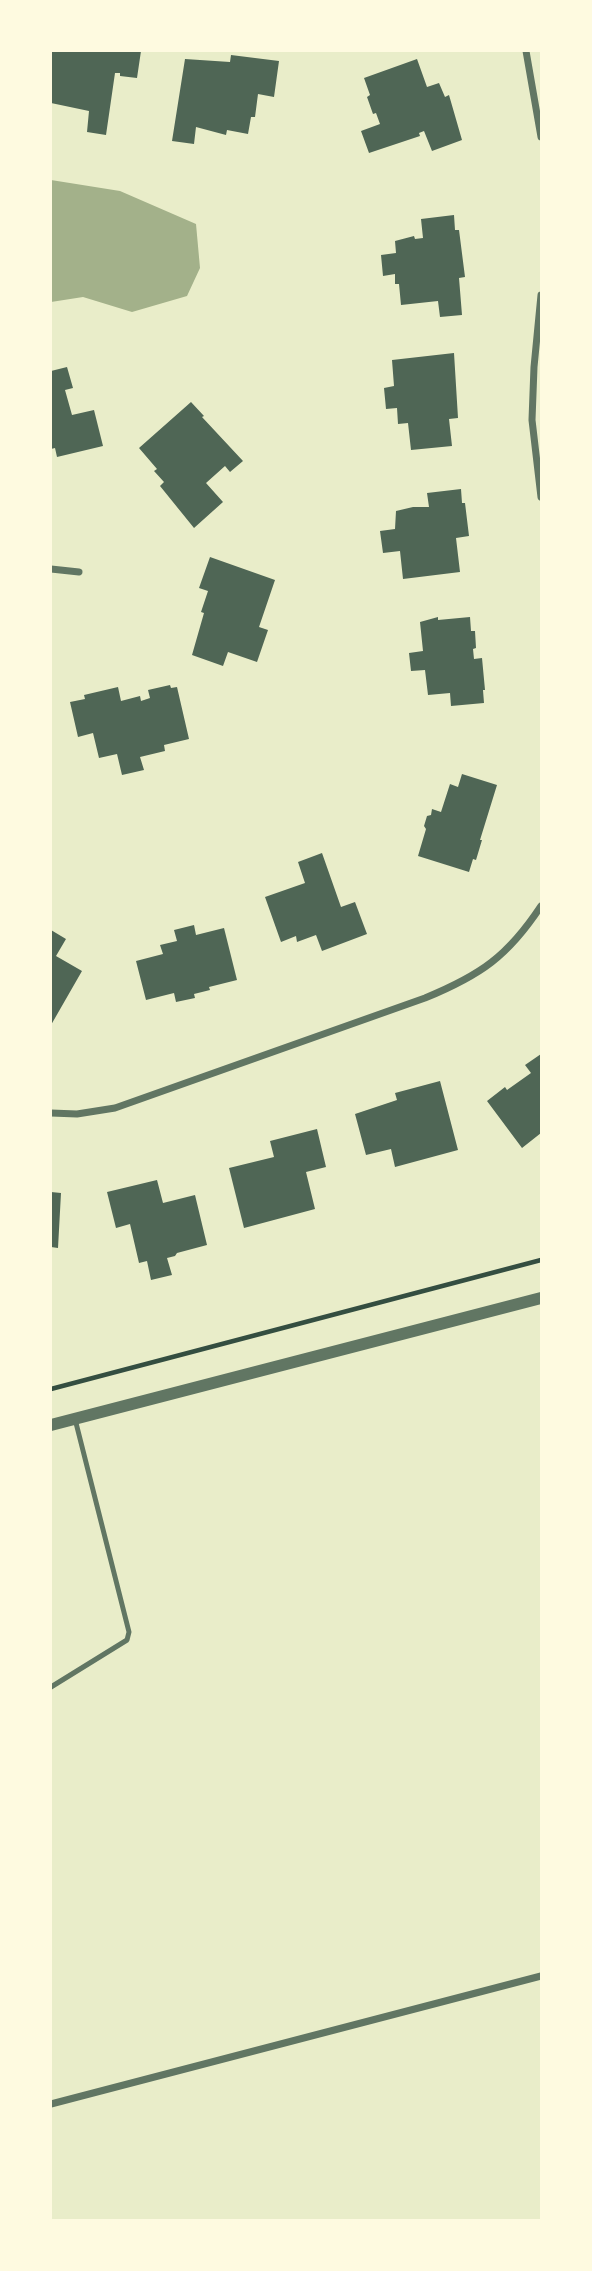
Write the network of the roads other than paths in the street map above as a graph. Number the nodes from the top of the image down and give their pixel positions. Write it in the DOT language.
graph roads {
  1 [pos="526,51"];
  2 [pos="541,137"];
  3 [pos="541,295"];
  4 [pos="541,497"];
  5 [pos="51,569"];
  6 [pos="79,572"];
  7 [pos="541,905"];
  8 [pos="51,1113"];
  9 [pos="541,1298"];
  10 [pos="75,1419"];
  11 [pos="51,1425"];
  12 [pos="51,1687"];
  13 [pos="541,1976"];
  14 [pos="51,2104"];
  1 -- 2 [label="street"];
  3 -- 4 [label="street"];
  5 -- 6 [label="street"];
  7 -- 8 [label="street"];
  9 -- 10 [label="street"];
  10 -- 11 [label="street"];
  10 -- 12 [label="lane"];
  13 -- 14 [label="street"];
}
